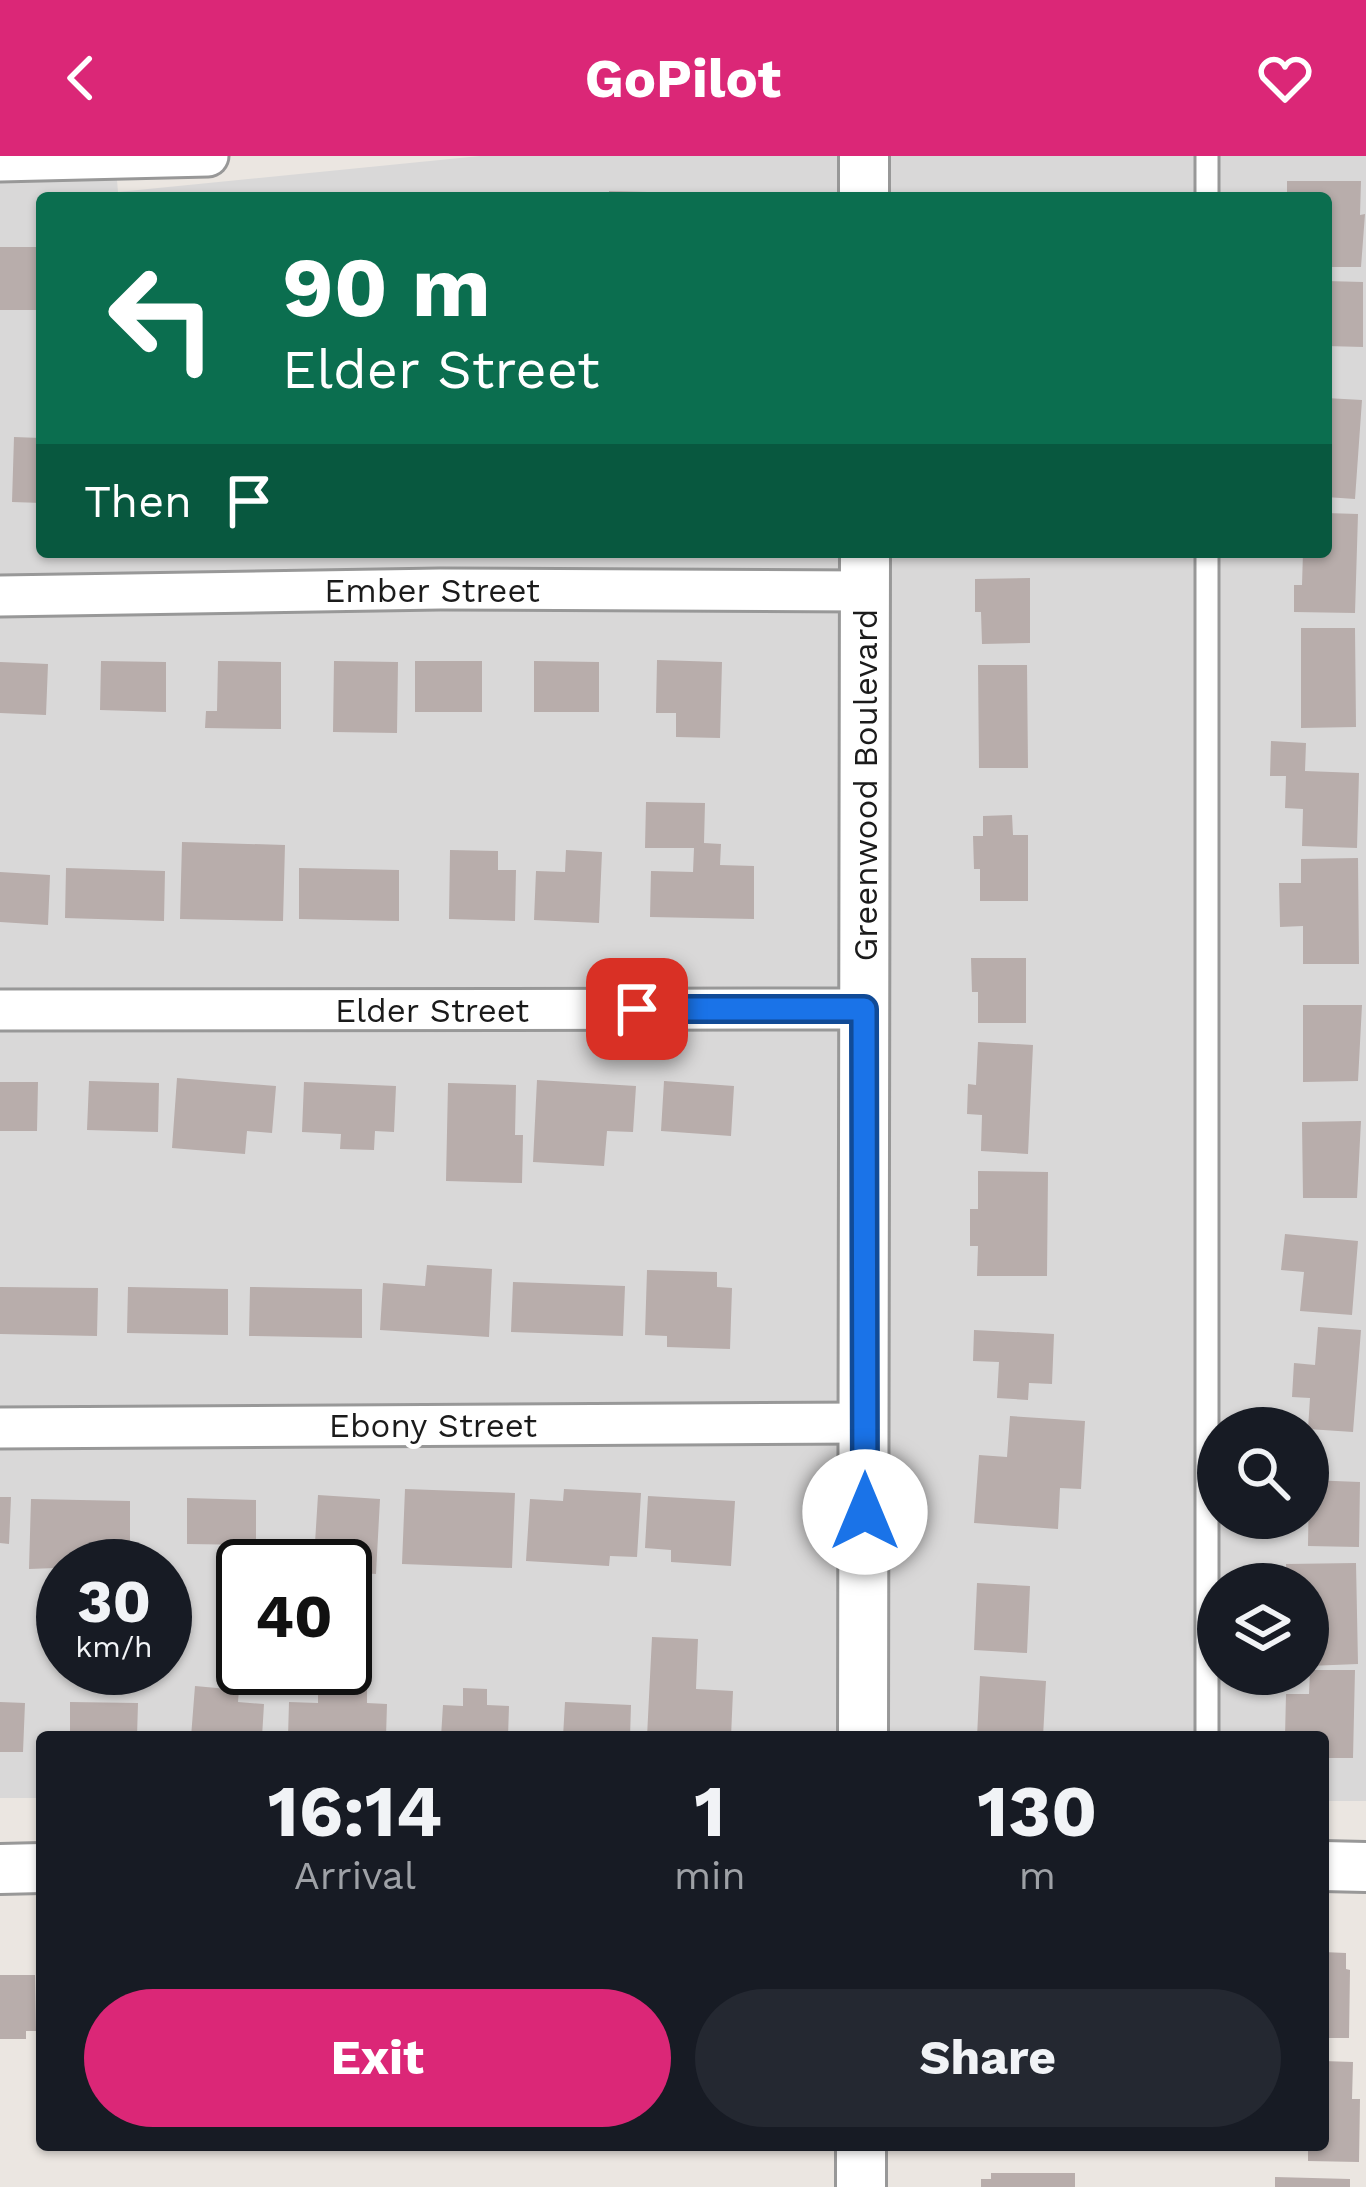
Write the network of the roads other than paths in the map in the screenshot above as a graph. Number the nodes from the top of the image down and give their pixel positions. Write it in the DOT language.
graph roads {
  1 [pos="208,156"];
  2 [pos="864,156"];
  3 [pos="1208,156"];
  4 [pos="0,161"];
  5 [pos="864,192"];
  6 [pos="1208,192"];
  7 [pos="1207,558"];
  8 [pos="865,572"];
  9 [pos="0,596"];
  10 [pos="864,1009"];
  11 [pos="0,1010"];
  12 [pos="866,1423"];
  13 [pos="0,1428"];
  14 [pos="863,1731"];
  15 [pos="1207,1731"];
  16 [pos="1329,1866"];
  17 [pos="1366,1867"];
  18 [pos="36,1868"];
  19 [pos="0,1869"];
  20 [pos="861,2151"];
  21 [pos="861,2187"];
  1 -- 4 [label="street"];
  2 -- 5 [label="street"];
  3 -- 6 [label="lane"];
  7 -- 15 [label="lane"];
  8 -- 9 [label="street, Ember Street"];
  8 -- 10 [label="street, Greenwood Boulevard"];
  10 -- 11 [label="street, Elder Street"];
  10 -- 12 [label="street, Greenwood Boulevard"];
  12 -- 13 [label="street, Ebony Street"];
  12 -- 14 [label="street, Greenwood Boulevard"];
  16 -- 17 [label="street"];
  18 -- 19 [label="street"];
  20 -- 21 [label="street"];
}
